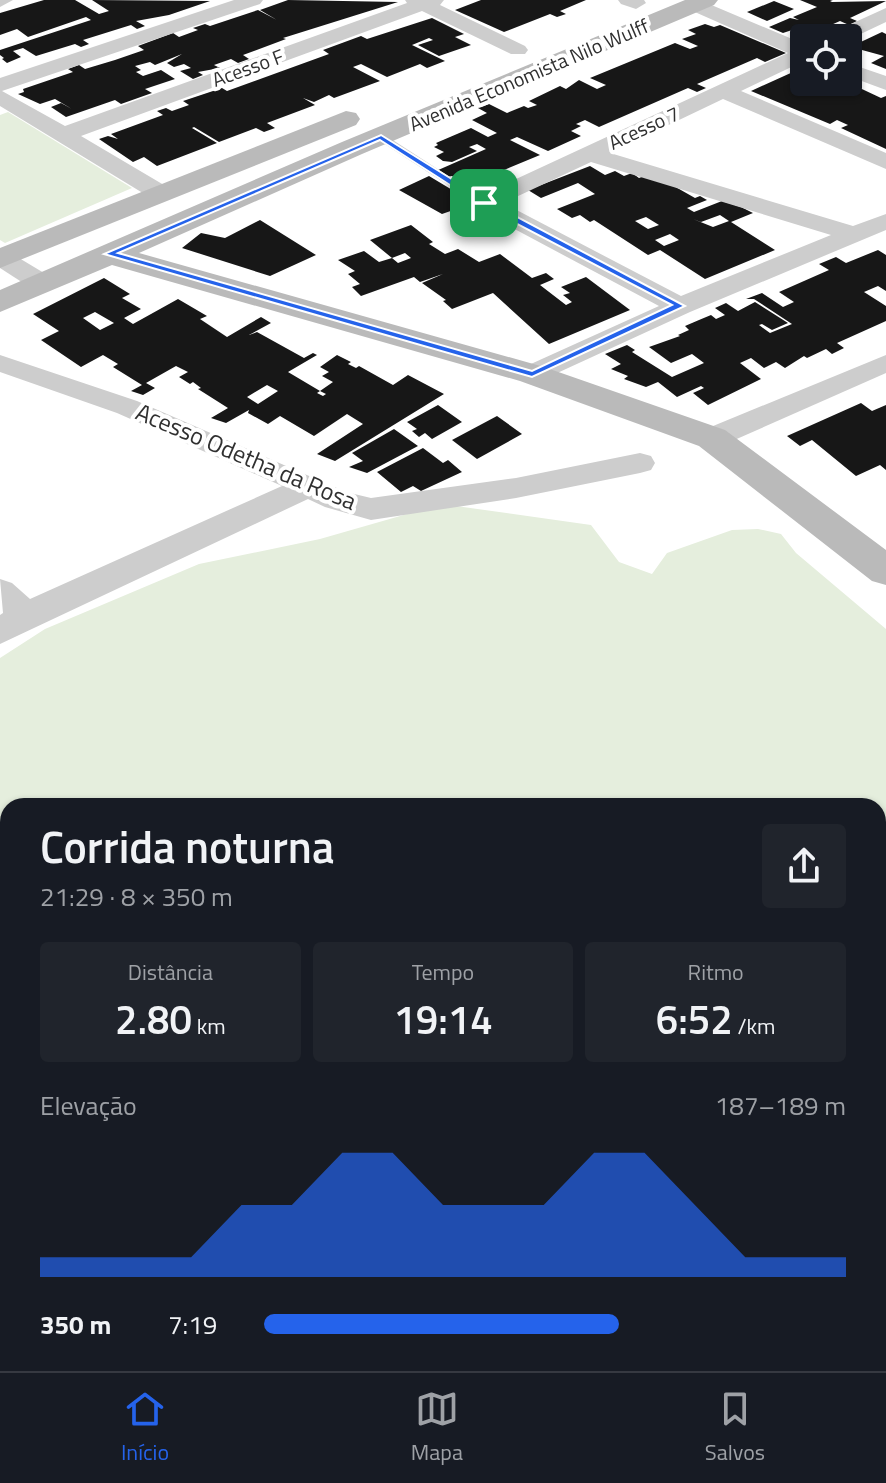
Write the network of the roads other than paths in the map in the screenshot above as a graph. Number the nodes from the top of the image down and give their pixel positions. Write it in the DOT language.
graph roads {
  1 [pos="253,0"];
  2 [pos="424,1"];
  3 [pos="636,1"];
  4 [pos="700,2"];
  5 [pos="885,15"];
  6 [pos="592,21"];
  7 [pos="862,26"];
  8 [pos="547,39"];
  9 [pos="790,45"];
  10 [pos="518,50"];
  11 [pos="790,59"];
  12 [pos="489,62"];
  13 [pos="862,75"];
  14 [pos="886,84"];
  15 [pos="0,85"];
  16 [pos="723,91"];
  17 [pos="0,97"];
  18 [pos="376,107"];
  19 [pos="319,130"];
  20 [pos="62,135"];
  21 [pos="381,137"];
  22 [pos="352,148"];
  23 [pos="589,154"];
  24 [pos="886,162"];
  25 [pos="160,193"];
  26 [pos="484,203"];
  27 [pos="886,221"];
  28 [pos="858,235"];
  29 [pos="109,254"];
  30 [pos="1,258"];
  31 [pos="40,282"];
  32 [pos="0,302"];
  33 [pos="680,306"];
  34 [pos="0,363"];
  35 [pos="886,363"];
  36 [pos="532,374"];
  37 [pos="712,438"];
  38 [pos="640,463"];
  39 [pos="307,487"];
  40 [pos="886,571"];
  41 [pos="0,591"];
  42 [pos="13,623"];
  1 -- 15 [label="street"];
  2 -- 10 [label="street"];
  2 -- 20 [label="street, Acesso F"];
  3 -- 6 [label="street, Avenida Economista Nilo Wulff"];
  4 -- 9 [label="street"];
  4 -- 21 [label="street, Avenida Economista Nilo Wulff"];
  5 -- 7 [label="street"];
  8 -- 10 [label="street, Avenida Economista Nilo Wulff"];
  10 -- 12 [label="street, Avenida Economista Nilo Wulff"];
  11 -- 16 [label="street, Acesso 7"];
  13 -- 14 [label="street"];
  16 -- 23 [label="street, Acesso 7"];
  16 -- 24 [label="street"];
  17 -- 20 [label="street"];
  18 -- 19 [label="street, Avenida Economista Nilo Wulff"];
  19 -- 22 [label="street"];
  19 -- 25 [label="street, Avenida Economista Nilo Wulff"];
  20 -- 25 [label="street"];
  21 -- 22 [label="street, Avenida Economista Nilo Wulff"];
  21 -- 26 [label="lane"];
  22 -- 29 [label="street, Avenida Economista Nilo Wulff"];
  23 -- 26 [label="street, Acesso 7"];
  23 -- 28 [label="street"];
  25 -- 30 [label="street, Avenida Economista Nilo Wulff"];
  26 -- 33 [label="street"];
  27 -- 28 [label="street"];
  28 -- 33 [label="street"];
  29 -- 31 [label="street, Avenida Economista Nilo Wulff"];
  29 -- 36 [label="street"];
  30 -- 31 [label="street"];
  31 -- 32 [label="street, Avenida Economista Nilo Wulff"];
  33 -- 36 [label="street"];
  34 -- 39 [label="street, Acesso Odetha da Rosa"];
  35 -- 37 [label="street"];
  36 -- 37 [label="street"];
  37 -- 40 [label="street"];
  38 -- 39 [label="street, Acesso Odetha da Rosa"];
  39 -- 42 [label="street"];
  41 -- 42 [label="street"];
}
